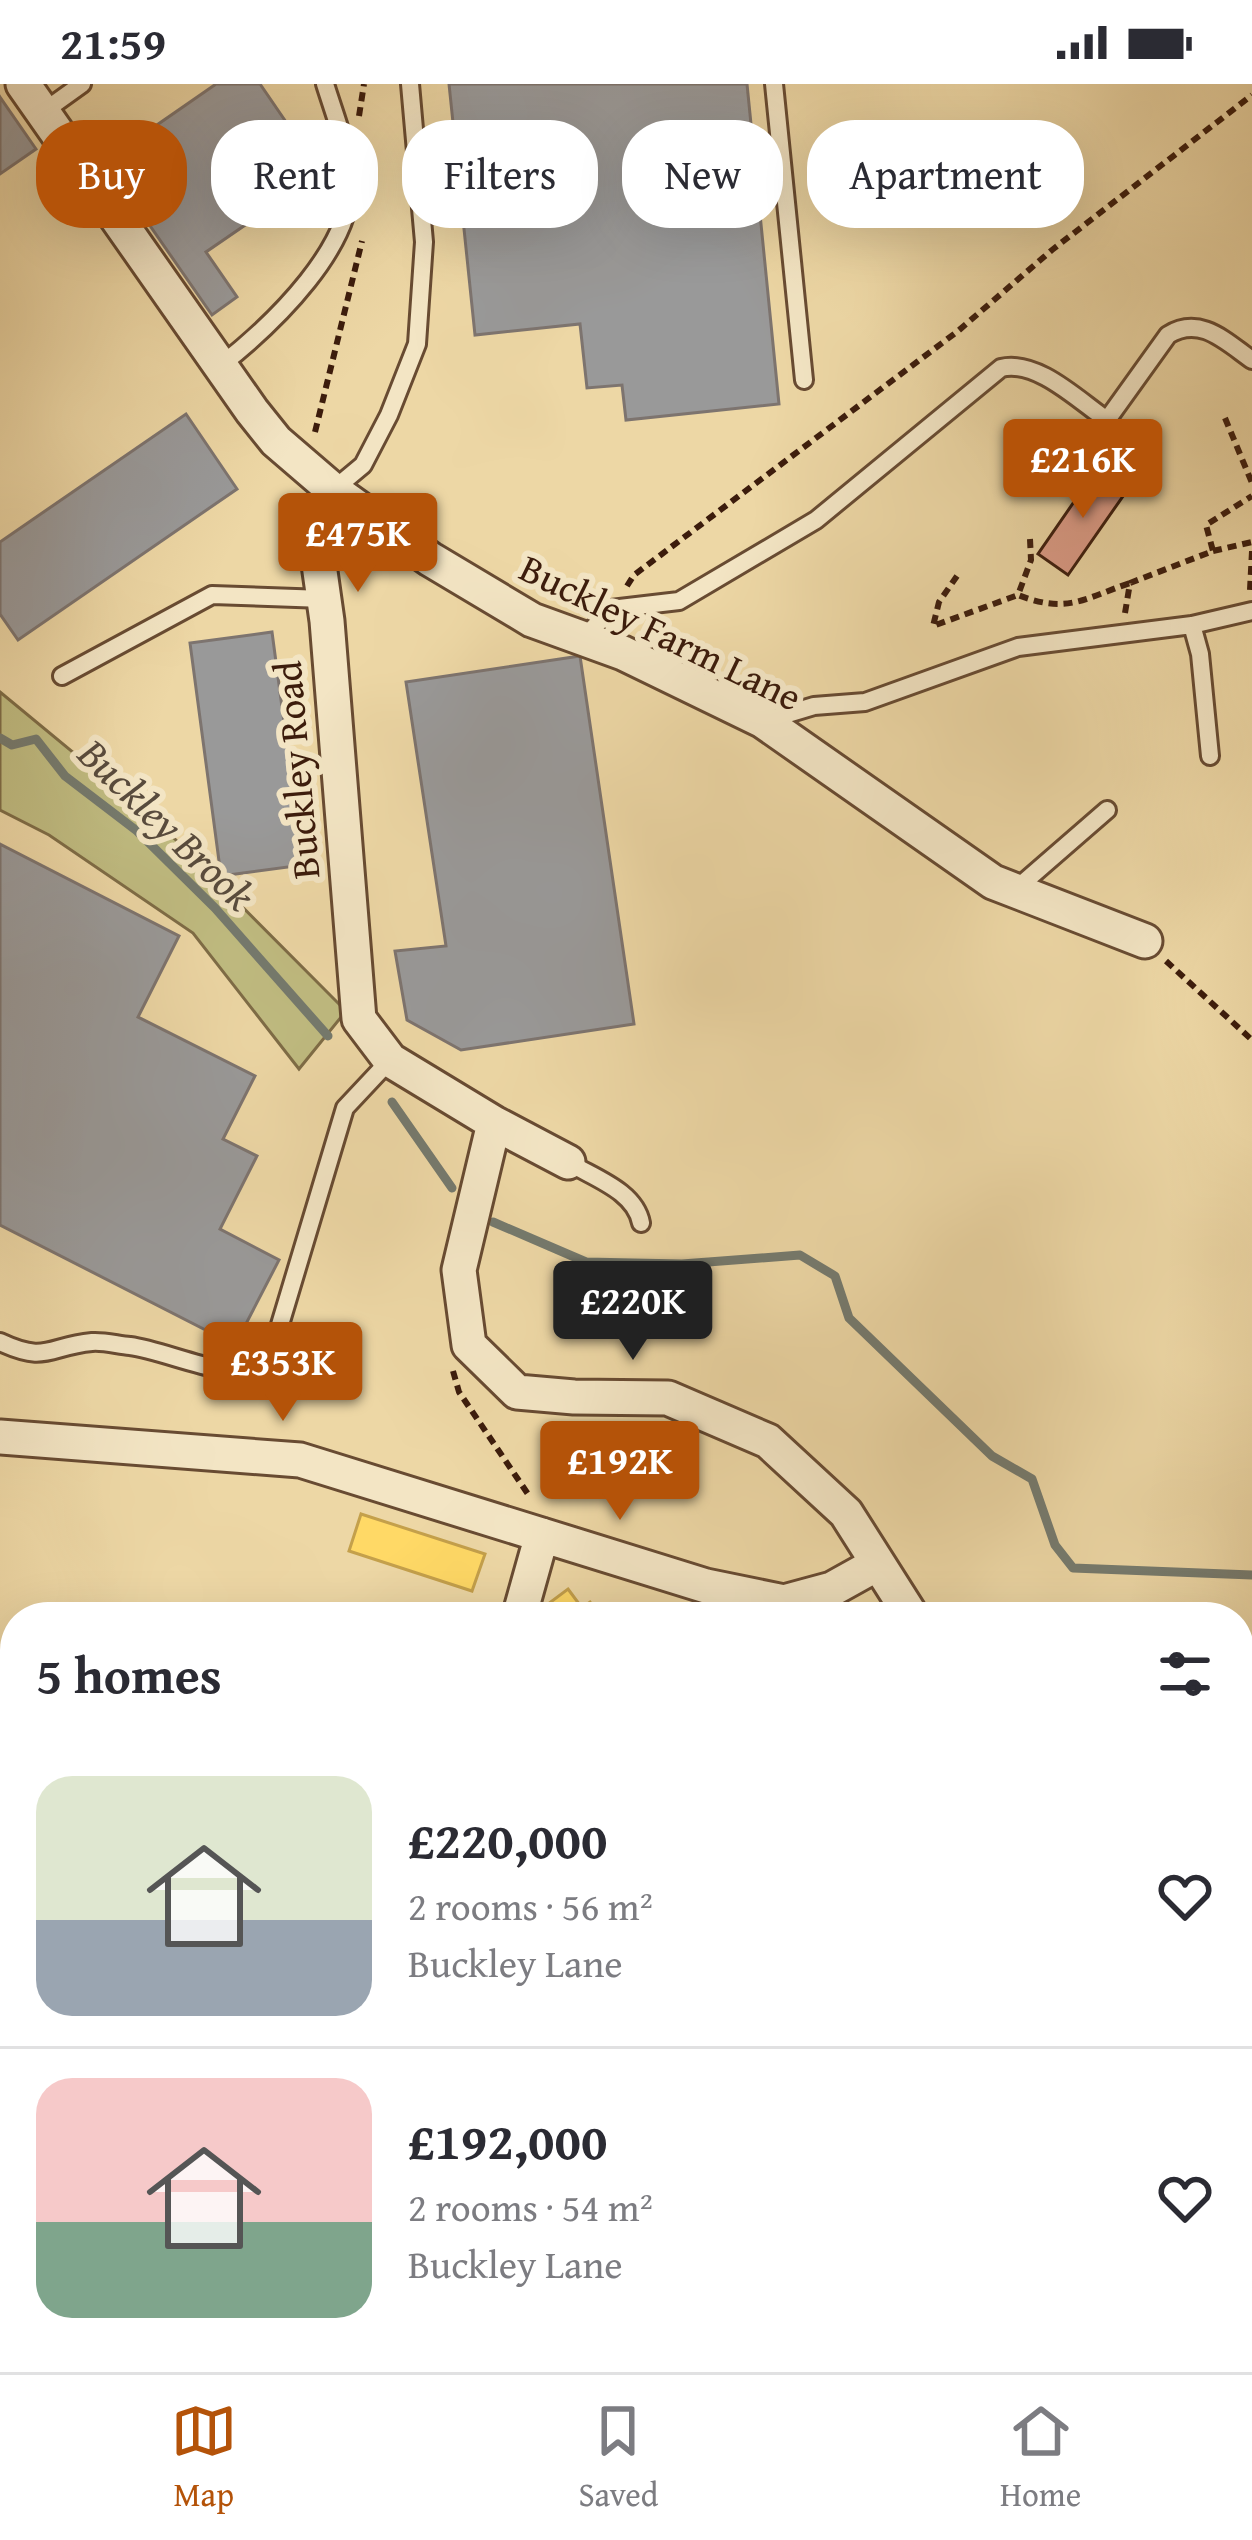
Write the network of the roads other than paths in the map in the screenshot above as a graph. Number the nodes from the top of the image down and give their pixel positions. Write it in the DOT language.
graph roads {
  1 [pos="82,84"];
  2 [pos="325,84"];
  3 [pos="410,84"];
  4 [pos="774,84"];
  5 [pos="33,98"];
  6 [pos="1252,360"];
  7 [pos="220,366"];
  8 [pos="804,380"];
  9 [pos="333,490"];
  10 [pos="324,599"];
  11 [pos="1250,611"];
  12 [pos="1192,625"];
  13 [pos="583,639"];
  14 [pos="62,676"];
  15 [pos="763,721"];
  16 [pos="1210,756"];
  17 [pos="1107,810"];
  18 [pos="1014,891"];
  19 [pos="1145,941"];
  20 [pos="390,1060"];
  21 [pos="494,1124"];
  22 [pos="568,1162"];
  23 [pos="641,1223"];
  24 [pos="0,1342"];
  25 [pos="0,1437"];
  26 [pos="542,1534"];
  27 [pos="877,1564"];
  28 [pos="523,1602"];
  29 [pos="904,1602"];
  1 -- 5 [label="lane"];
  2 -- 7 [label="lane"];
  3 -- 9 [label="lane"];
  4 -- 8 [label="lane"];
  5 -- 7 [label="street"];
  6 -- 13 [label="lane"];
  7 -- 9 [label="street"];
  9 -- 10 [label="street, Buckley Road"];
  9 -- 13 [label="street, Buckley Farm Lane"];
  10 -- 14 [label="lane"];
  10 -- 20 [label="street, Buckley Road"];
  11 -- 12 [label="lane"];
  12 -- 15 [label="lane"];
  12 -- 16 [label="lane"];
  13 -- 15 [label="street, Buckley Farm Lane"];
  15 -- 18 [label="street, Buckley Farm Lane"];
  17 -- 18 [label="lane"];
  18 -- 19 [label="street, Buckley Farm Lane"];
  20 -- 21 [label="street, Buckley Road"];
  20 -- 24 [label="lane"];
  21 -- 22 [label="street, Buckley Road"];
  21 -- 27 [label="street"];
  22 -- 23 [label="lane"];
  25 -- 26 [label="street"];
  26 -- 27 [label="street"];
  26 -- 28 [label="street"];
  27 -- 29 [label="street"];
}
